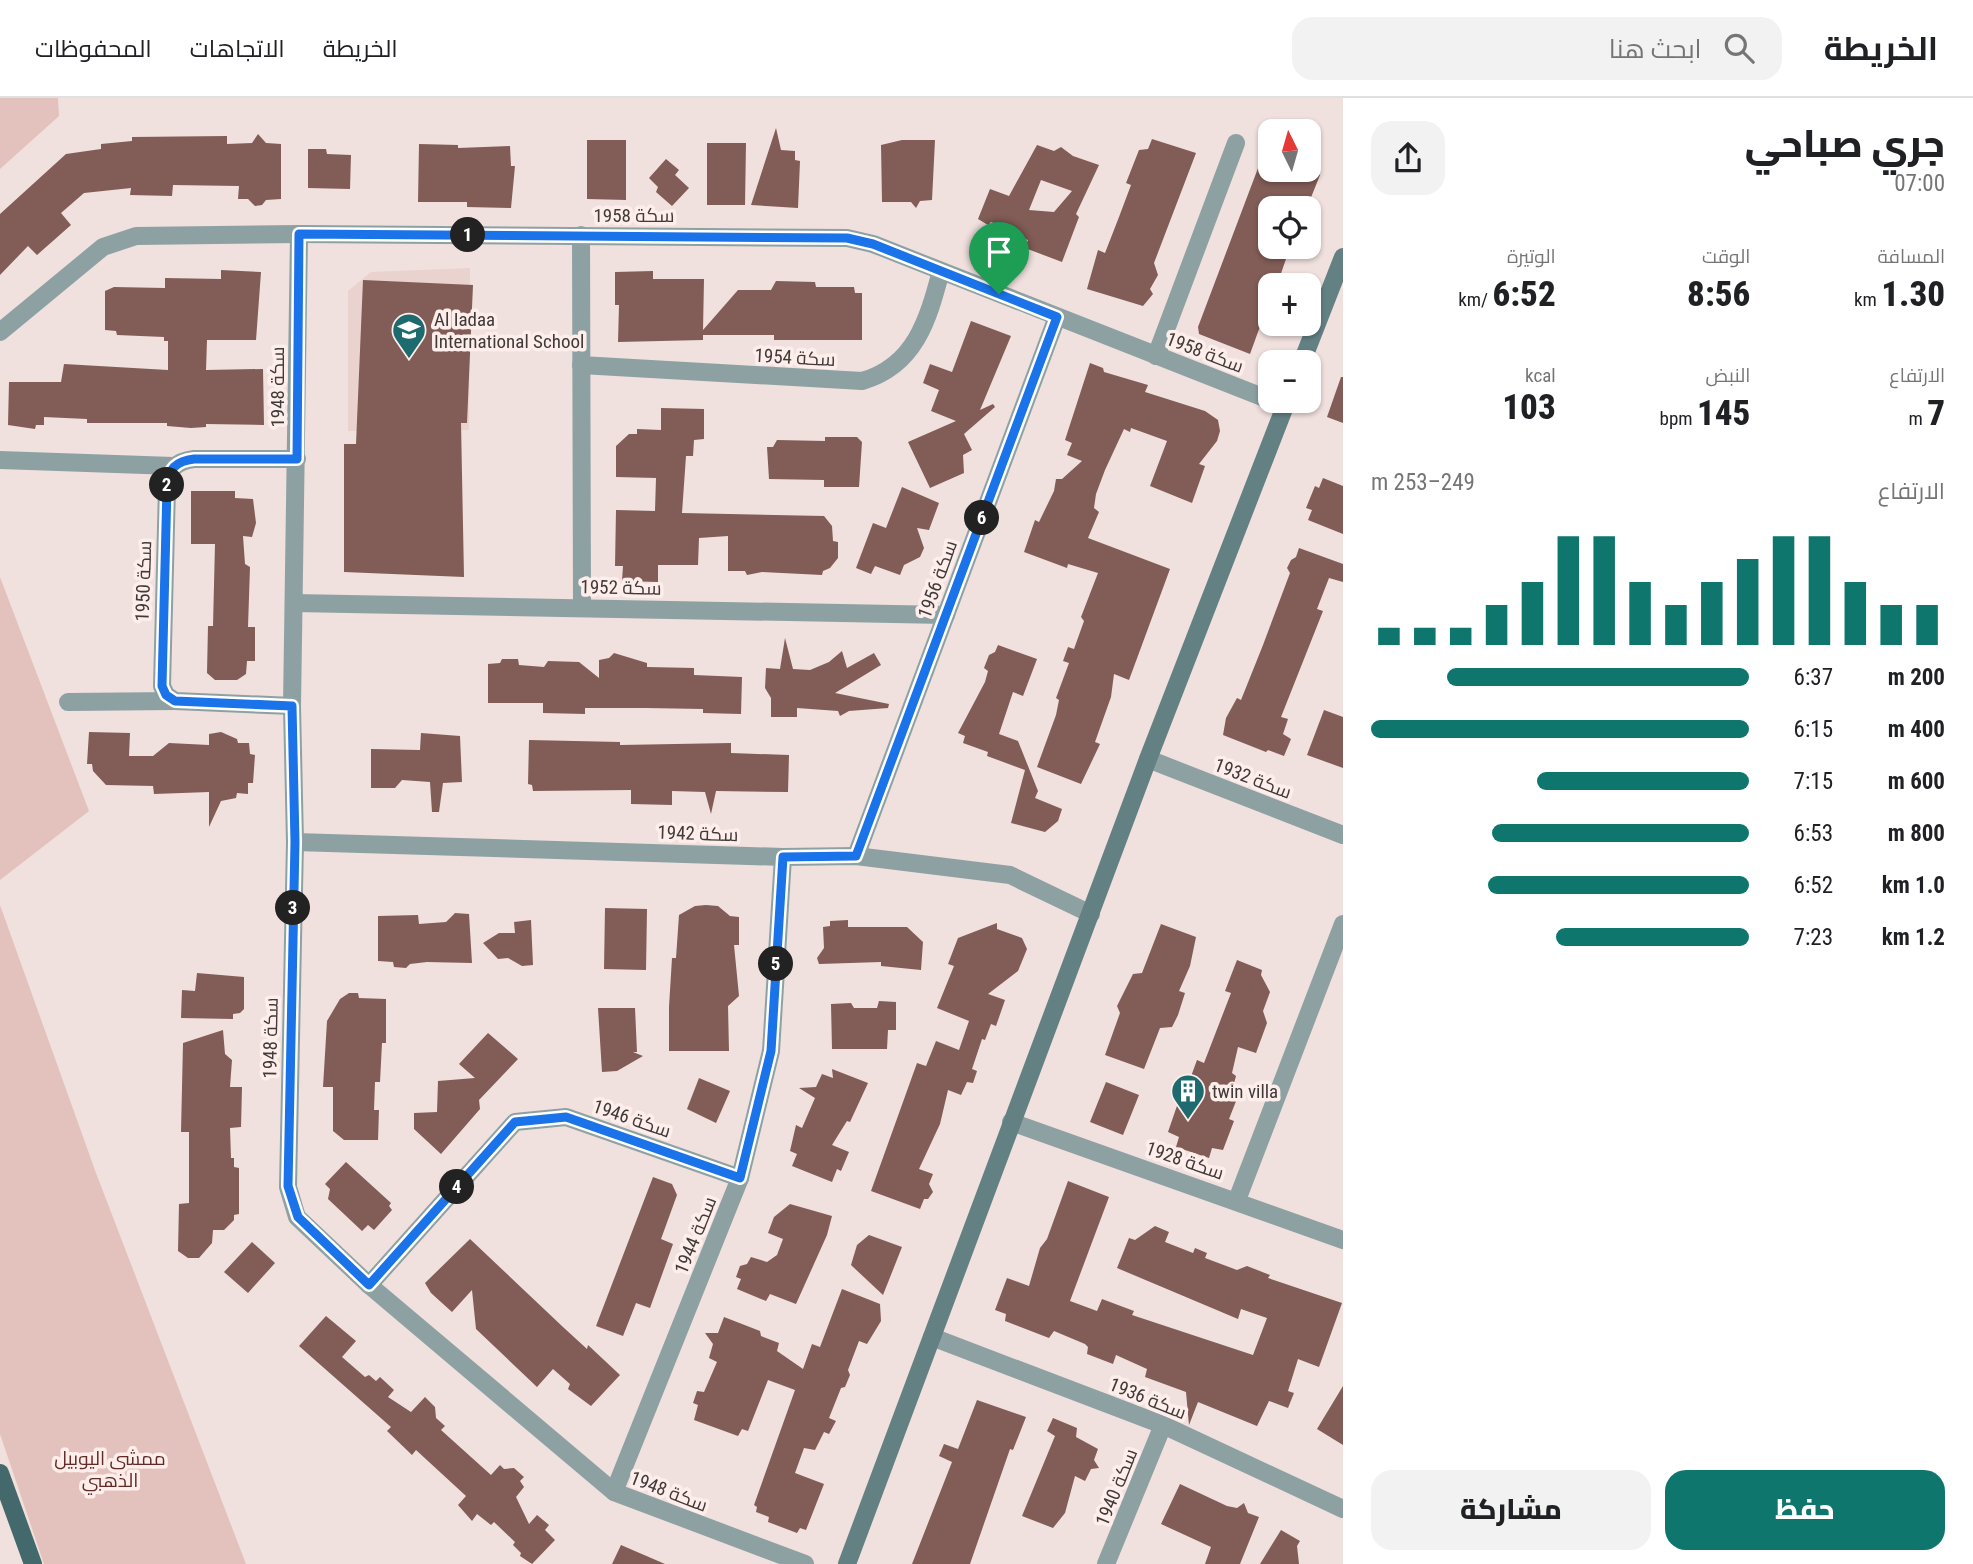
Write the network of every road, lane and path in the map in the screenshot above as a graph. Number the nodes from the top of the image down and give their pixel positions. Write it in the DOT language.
graph roads {
  1 [pos="1236,143"];
  2 [pos="299,234"];
  3 [pos="581,235"];
  4 [pos="1343,257"];
  5 [pos="941,271"];
  6 [pos="1057,317"];
  7 [pos="0,332"];
  8 [pos="1307,350"];
  9 [pos="1156,356"];
  10 [pos="581,365"];
  11 [pos="1258,394"];
  12 [pos="1275,413"];
  13 [pos="297,459"];
  14 [pos="0,460"];
  15 [pos="173,466"];
  16 [pos="294,603"];
  17 [pos="582,608"];
  18 [pos="946,615"];
  19 [pos="175,701"];
  20 [pos="68,702"];
  21 [pos="292,706"];
  22 [pos="1148,759"];
  23 [pos="1343,835"];
  24 [pos="295,842"];
  25 [pos="856,856"];
  26 [pos="783,857"];
  27 [pos="1091,914"];
  28 [pos="1343,924"];
  29 [pos="1012,1122"];
  30 [pos="740,1178"];
  31 [pos="1237,1200"];
  32 [pos="1343,1240"];
  33 [pos="369,1285"];
  34 [pos="932,1337"];
  35 [pos="1163,1425"];
  36 [pos="0,1473"];
  37 [pos="614,1492"];
  38 [pos="1343,1509"];
  39 [pos="33,1564"];
  40 [pos="805,1564"];
  41 [pos="847,1564"];
  42 [pos="1107,1564"];
  1 -- 9 [label="street"];
  2 -- 3 [label="street, سكة 1958"];
  2 -- 7 [label="street, سكة 1958"];
  2 -- 13 [label="street, سكة 1948"];
  3 -- 5 [label="street, سكة 1958"];
  3 -- 10 [label="street"];
  4 -- 8 [label="street"];
  5 -- 6 [label="street, سكة 1958"];
  5 -- 10 [label="street, سكة 1954"];
  6 -- 9 [label="street, سكة 1958"];
  6 -- 18 [label="street, سكة 1956"];
  9 -- 11 [label="street, سكة 1958"];
  10 -- 17 [label="street"];
  12 -- 22 [label="street"];
  13 -- 15 [label="street"];
  13 -- 16 [label="street, سكة 1948"];
  14 -- 15 [label="street"];
  15 -- 19 [label="street, سكة 1950"];
  16 -- 17 [label="street, سكة 1952"];
  16 -- 21 [label="street, سكة 1948"];
  17 -- 18 [label="street, سكة 1952"];
  18 -- 25 [label="street, سكة 1956"];
  19 -- 20 [label="street"];
  19 -- 21 [label="street"];
  21 -- 24 [label="street, سكة 1948"];
  22 -- 23 [label="street, سكة 1932"];
  22 -- 27 [label="street"];
  24 -- 26 [label="street, سكة 1942"];
  24 -- 33 [label="street, سكة 1948"];
  25 -- 26 [label="street, سكة 1942"];
  25 -- 27 [label="street, سكة 1942"];
  26 -- 30 [label="street, سكة 1944"];
  27 -- 29 [label="street"];
  28 -- 31 [label="street"];
  29 -- 31 [label="street, سكة 1928"];
  29 -- 34 [label="street"];
  30 -- 33 [label="street, سكة 1946"];
  30 -- 37 [label="street, سكة 1944"];
  31 -- 32 [label="street, سكة 1928"];
  33 -- 37 [label="street, سكة 1948"];
  34 -- 35 [label="street, سكة 1936"];
  34 -- 41 [label="street"];
  35 -- 38 [label="street, سكة 1936"];
  35 -- 42 [label="street, سكة 1940"];
  36 -- 39 [label="main road"];
  37 -- 40 [label="street, سكة 1948"];
}
